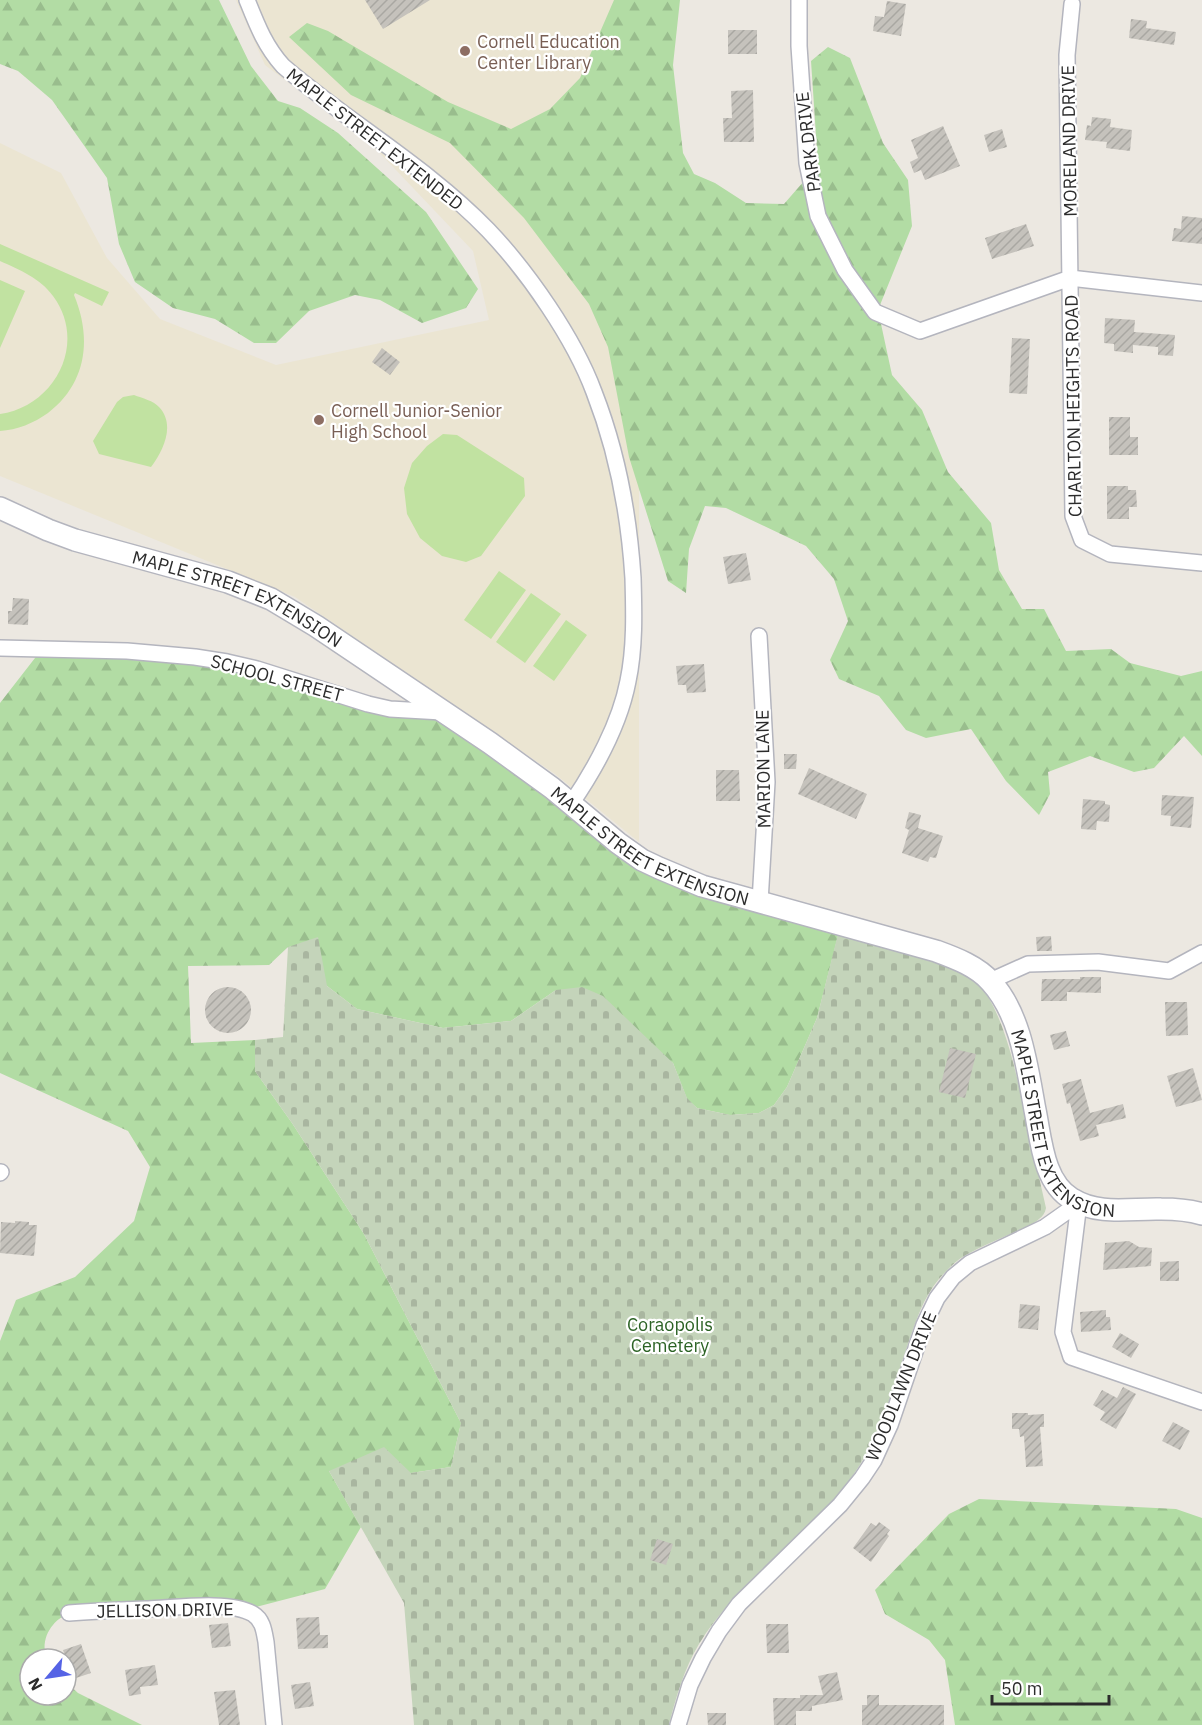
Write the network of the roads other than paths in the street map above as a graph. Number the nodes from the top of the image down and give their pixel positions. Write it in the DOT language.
graph roads {
  1 [pos="247,0"];
  2 [pos="799,0"];
  3 [pos="1072,4"];
  4 [pos="1070,278"];
  5 [pos="1202,293"];
  6 [pos="0,508"];
  7 [pos="1202,563"];
  8 [pos="759,636"];
  9 [pos="0,648"];
  10 [pos="444,712"];
  11 [pos="571,804"];
  12 [pos="760,902"];
  13 [pos="1202,953"];
  14 [pos="990,981"];
  15 [pos="1080,1203"];
  16 [pos="1202,1214"];
  17 [pos="1202,1402"];
  18 [pos="69,1613"];
  19 [pos="274,1725"];
  20 [pos="678,1725"];
  1 -- 11 [label="street, MAPLE STREET EXTENDED"];
  2 -- 4 [label="street, PARK DRIVE"];
  3 -- 4 [label="street, MORELAND DRIVE"];
  4 -- 5 [label="street, CHARLTON HEIGHTS ROAD"];
  4 -- 7 [label="street, CHARLTON HEIGHTS ROAD"];
  6 -- 10 [label="street, MAPLE STREET EXTENSION"];
  8 -- 12 [label="street, MARION LANE"];
  9 -- 10 [label="street, SCHOOL STREET"];
  10 -- 11 [label="street, MAPLE STREET EXTENSION"];
  11 -- 12 [label="street, MAPLE STREET EXTENSION"];
  12 -- 14 [label="street, MAPLE STREET EXTENSION"];
  13 -- 14 [label="street"];
  14 -- 15 [label="street, MAPLE STREET EXTENSION"];
  15 -- 16 [label="street, MAPLE STREET EXTENSION"];
  15 -- 17 [label="street"];
  15 -- 20 [label="street, WOODLAWN DRIVE"];
  18 -- 19 [label="street, JELLISON DRIVE"];
}
